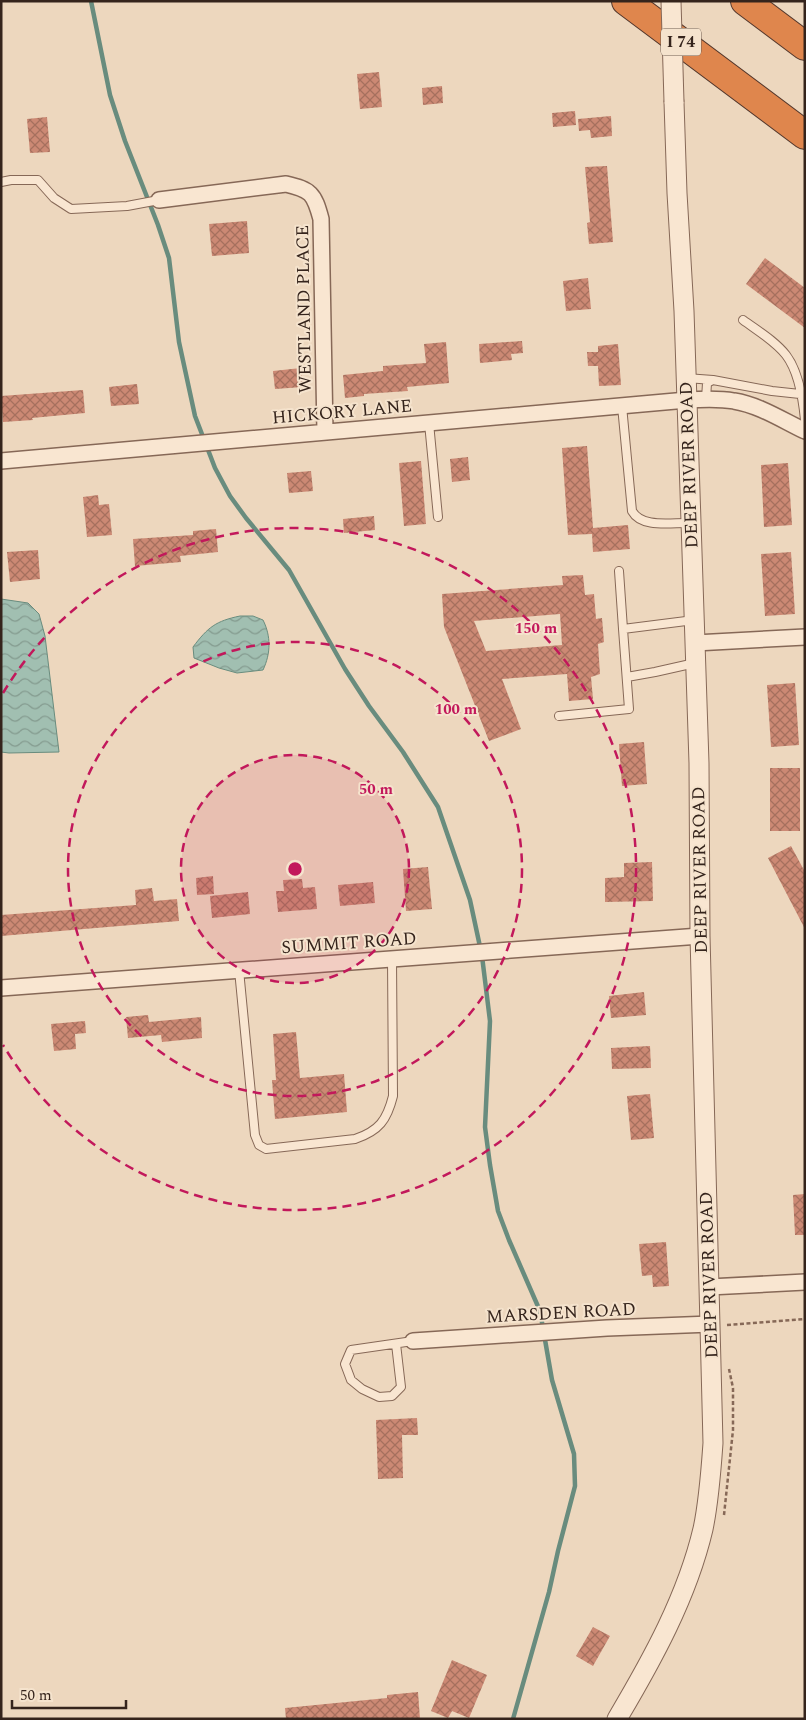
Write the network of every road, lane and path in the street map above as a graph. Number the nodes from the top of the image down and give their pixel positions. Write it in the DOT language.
graph roads {
  1 [pos="626,1"];
  2 [pos="671,1"];
  3 [pos="745,1"];
  4 [pos="805,46"];
  5 [pos="805,135"];
  6 [pos="1,182"];
  7 [pos="159,200"];
  8 [pos="743,320"];
  9 [pos="686,378"];
  10 [pos="713,380"];
  11 [pos="800,394"];
  12 [pos="706,399"];
  13 [pos="687,400"];
  14 [pos="622,406"];
  15 [pos="805,420"];
  16 [pos="429,423"];
  17 [pos="805,431"];
  18 [pos="325,432"];
  19 [pos="1,461"];
  20 [pos="438,517"];
  21 [pos="691,522"];
  22 [pos="619,571"];
  23 [pos="694,620"];
  24 [pos="623,629"];
  25 [pos="805,637"];
  26 [pos="695,643"];
  27 [pos="695,662"];
  28 [pos="627,677"];
  29 [pos="559,716"];
  30 [pos="700,936"];
  31 [pos="392,959"];
  32 [pos="239,970"];
  33 [pos="1,988"];
  34 [pos="805,1282"];
  35 [pos="709,1287"];
  36 [pos="805,1319"];
  37 [pos="719,1324"];
  38 [pos="414,1341"];
  39 [pos="396,1344"];
  40 [pos="616,1719"];
  1 -- 5 [label="highway, I 74"];
  2 -- 9 [label="street, DEEP RIVER ROAD, bridge"];
  3 -- 4 [label="highway"];
  6 -- 7 [label="lane"];
  7 -- 18 [label="street, WESTLAND PLACE"];
  8 -- 11 [label="lane"];
  9 -- 10 [label="lane"];
  9 -- 13 [label="street, DEEP RIVER ROAD"];
  10 -- 11 [label="lane"];
  10 -- 12 [label="lane"];
  11 -- 15 [label="lane"];
  12 -- 13 [label="street, HICKORY LANE"];
  12 -- 17 [label="street, HICKORY LANE"];
  13 -- 14 [label="street, HICKORY LANE"];
  13 -- 21 [label="street, DEEP RIVER ROAD"];
  14 -- 16 [label="street, HICKORY LANE"];
  14 -- 21 [label="lane"];
  16 -- 18 [label="street, HICKORY LANE"];
  16 -- 20 [label="lane"];
  18 -- 19 [label="street, HICKORY LANE"];
  21 -- 23 [label="street, DEEP RIVER ROAD"];
  22 -- 24 [label="lane"];
  23 -- 24 [label="lane"];
  23 -- 26 [label="street, DEEP RIVER ROAD"];
  24 -- 28 [label="lane"];
  25 -- 26 [label="street"];
  26 -- 27 [label="street, DEEP RIVER ROAD"];
  27 -- 28 [label="lane"];
  27 -- 30 [label="street, DEEP RIVER ROAD"];
  28 -- 29 [label="lane"];
  30 -- 31 [label="street, SUMMIT ROAD"];
  30 -- 35 [label="street, DEEP RIVER ROAD"];
  31 -- 32 [label="street, SUMMIT ROAD"];
  31 -- 32 [label="lane"];
  32 -- 33 [label="street, SUMMIT ROAD"];
  34 -- 35 [label="street"];
  35 -- 37 [label="street, DEEP RIVER ROAD"];
  36 -- 37 [label="path"];
  37 -- 38 [label="street, MARSDEN ROAD"];
  37 -- 40 [label="street, DEEP RIVER ROAD"];
  38 -- 39 [label="lane"];
  39 -- 39 [label="lane"];
}
